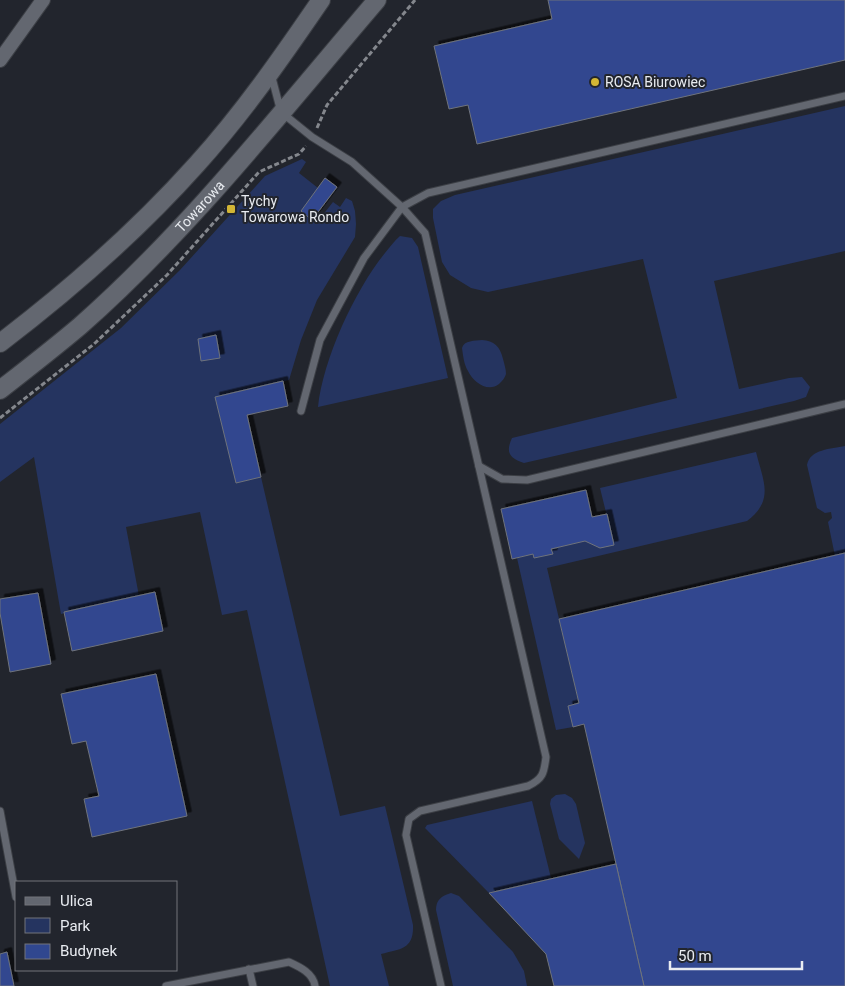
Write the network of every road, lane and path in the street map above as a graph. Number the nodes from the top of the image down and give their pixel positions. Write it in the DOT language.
graph roads {
  1 [pos="43,0"];
  2 [pos="321,0"];
  3 [pos="377,0"];
  4 [pos="415,0"];
  5 [pos="0,60"];
  6 [pos="270,74"];
  7 [pos="845,96"];
  8 [pos="281,112"];
  9 [pos="312,137"];
  10 [pos="402,207"];
  11 [pos="0,343"];
  12 [pos="0,390"];
  13 [pos="845,404"];
  14 [pos="301,411"];
  15 [pos="479,466"];
  16 [pos="0,811"];
  17 [pos="15,892"];
  18 [pos="250,970"];
  19 [pos="166,986"];
  20 [pos="253,986"];
  21 [pos="316,986"];
  22 [pos="441,986"];
  1 -- 5 [label="street"];
  2 -- 6 [label="street"];
  3 -- 8 [label="street, Towarowa"];
  4 -- 9 [label="path"];
  6 -- 8 [label="lane"];
  6 -- 11 [label="street"];
  7 -- 10 [label="lane"];
  8 -- 9 [label="lane"];
  8 -- 12 [label="street, Towarowa"];
  9 -- 10 [label="lane"];
  10 -- 14 [label="lane"];
  10 -- 15 [label="lane"];
  13 -- 15 [label="lane"];
  15 -- 22 [label="lane"];
  16 -- 17 [label="lane"];
  18 -- 19 [label="lane"];
  18 -- 20 [label="lane"];
  18 -- 21 [label="lane"];
}
